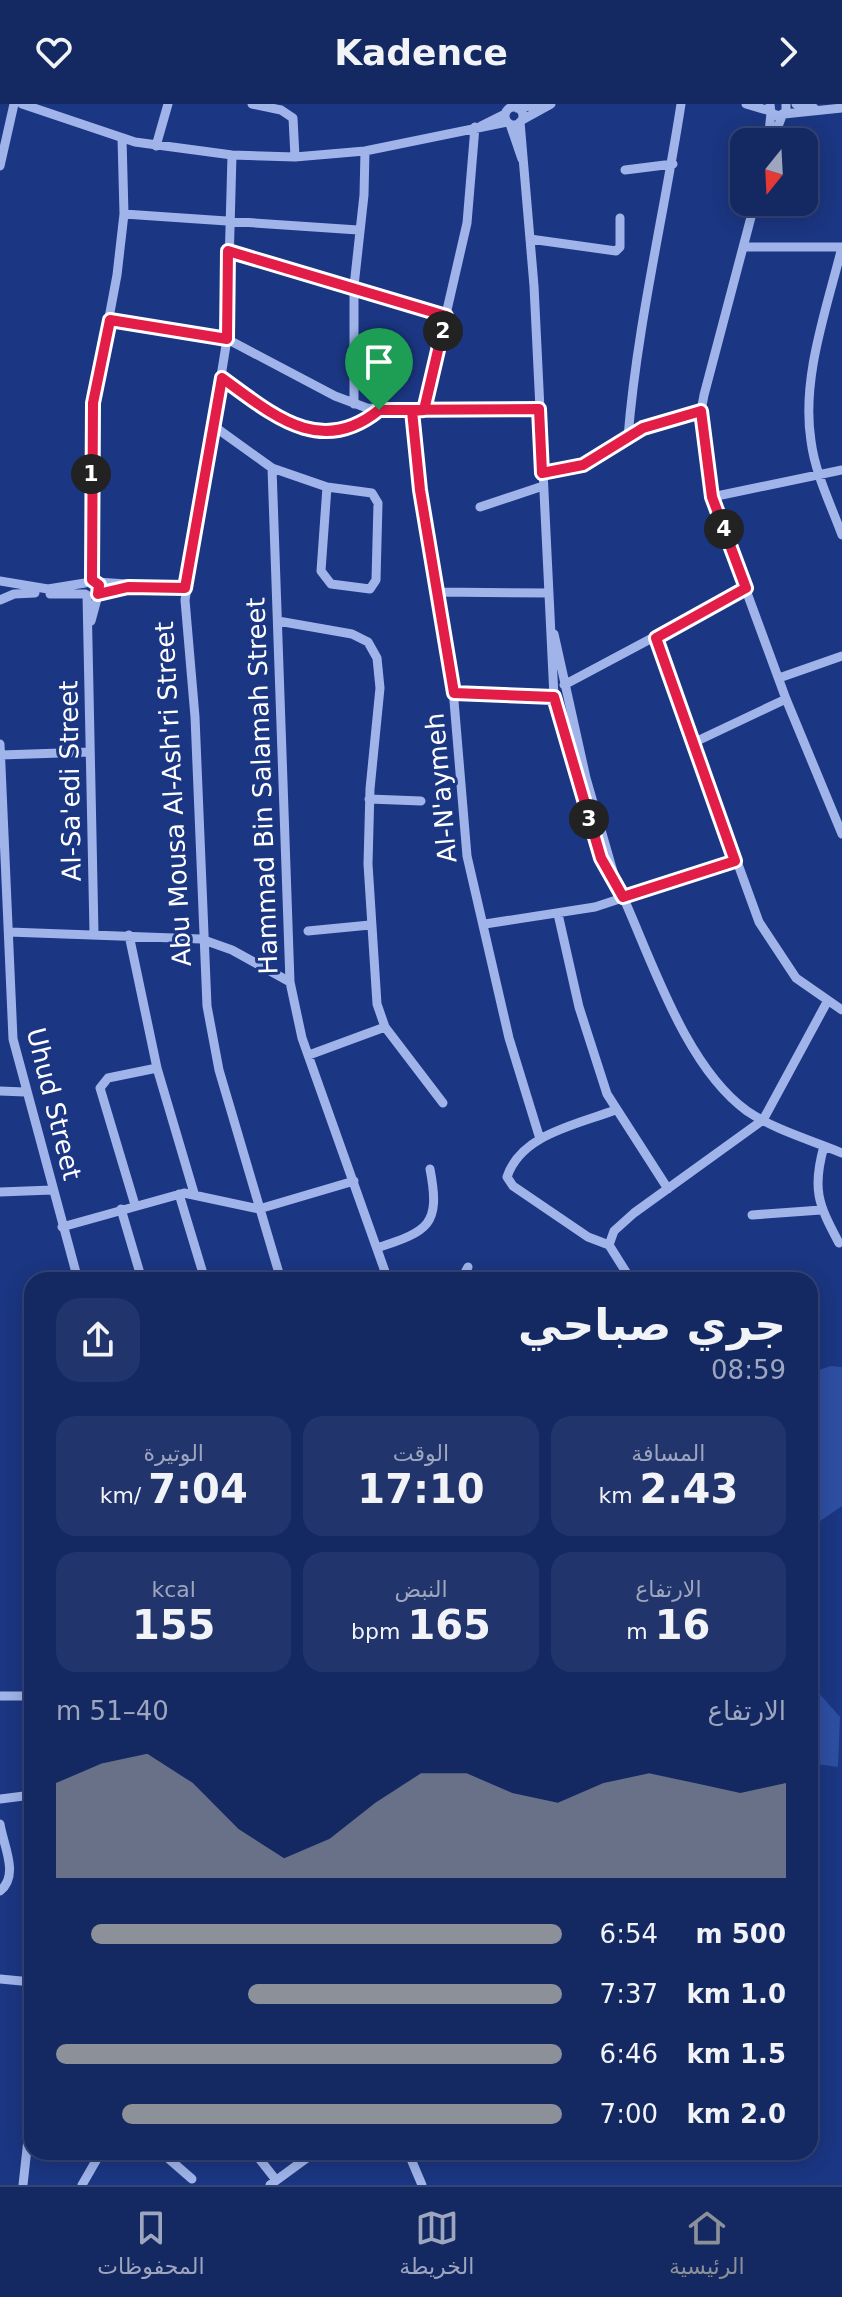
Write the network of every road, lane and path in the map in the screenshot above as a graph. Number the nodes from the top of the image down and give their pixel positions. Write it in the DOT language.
graph roads {
  1 [pos="14,104"];
  2 [pos="22,104"];
  3 [pos="168,104"];
  4 [pos="252,104"];
  5 [pos="543,104"];
  6 [pos="551,104"];
  7 [pos="681,104"];
  8 [pos="746,104"];
  9 [pos="796,104"];
  10 [pos="842,108"];
  11 [pos="821,109"];
  12 [pos="777,110"];
  13 [pos="512,114"];
  14 [pos="478,127"];
  15 [pos="122,138"];
  16 [pos="156,146"];
  17 [pos="365,151"];
  18 [pos="232,155"];
  19 [pos="295,157"];
  20 [pos="673,164"];
  21 [pos="0,166"];
  22 [pos="625,170"];
  23 [pos="124,214"];
  24 [pos="752,216"];
  25 [pos="620,218"];
  26 [pos="230,219"];
  27 [pos="358,230"];
  28 [pos="530,239"];
  29 [pos="744,247"];
  30 [pos="842,247"];
  31 [pos="228,251"];
  32 [pos="354,286"];
  33 [pos="446,316"];
  34 [pos="110,320"];
  35 [pos="227,339"];
  36 [pos="222,378"];
  37 [pos="354,404"];
  38 [pos="539,409"];
  39 [pos="379,410"];
  40 [pos="424,410"];
  41 [pos="412,411"];
  42 [pos="701,411"];
  43 [pos="215,427"];
  44 [pos="628,437"];
  45 [pos="272,468"];
  46 [pos="842,470"];
  47 [pos="542,473"];
  48 [pos="820,476"];
  49 [pos="543,486"];
  50 [pos="327,487"];
  51 [pos="712,497"];
  52 [pos="480,507"];
  53 [pos="842,535"];
  54 [pos="0,581"];
  55 [pos="185,588"];
  56 [pos="746,588"];
  57 [pos="91,589"];
  58 [pos="437,592"];
  59 [pos="549,593"];
  60 [pos="0,600"];
  61 [pos="278,621"];
  62 [pos="552,631"];
  63 [pos="656,638"];
  64 [pos="842,656"];
  65 [pos="779,678"];
  66 [pos="564,685"];
  67 [pos="454,693"];
  68 [pos="554,697"];
  69 [pos="786,699"];
  70 [pos="695,742"];
  71 [pos="0,744"];
  72 [pos="90,752"];
  73 [pos="1,755"];
  74 [pos="369,799"];
  75 [pos="421,801"];
  76 [pos="1,820"];
  77 [pos="841,831"];
  78 [pos="735,861"];
  79 [pos="615,879"];
  80 [pos="623,897"];
  81 [pos="558,914"];
  82 [pos="485,924"];
  83 [pos="370,925"];
  84 [pos="308,931"];
  85 [pos="9,932"];
  86 [pos="94,933"];
  87 [pos="129,935"];
  88 [pos="201,939"];
  89 [pos="290,982"];
  90 [pos="827,1002"];
  91 [pos="842,1010"];
  92 [pos="6,1016"];
  93 [pos="385,1027"];
  94 [pos="309,1055"];
  95 [pos="157,1068"];
  96 [pos="0,1091"];
  97 [pos="25,1092"];
  98 [pos="443,1103"];
  99 [pos="615,1110"];
  100 [pos="763,1120"];
  101 [pos="540,1139"];
  102 [pos="824,1146"];
  103 [pos="842,1153"];
  104 [pos="430,1169"];
  105 [pos="354,1181"];
  106 [pos="668,1189"];
  107 [pos="52,1190"];
  108 [pos="0,1192"];
  109 [pos="194,1193"];
  110 [pos="179,1194"];
  111 [pos="135,1205"];
  112 [pos="121,1209"];
  113 [pos="259,1209"];
  114 [pos="821,1210"];
  115 [pos="752,1215"];
  116 [pos="62,1227"];
  117 [pos="839,1243"];
  118 [pos="609,1245"];
  119 [pos="377,1248"];
  120 [pos="468,1267"];
  121 [pos="76,1272"];
  122 [pos="140,1272"];
  123 [pos="203,1272"];
  124 [pos="279,1272"];
  125 [pos="385,1272"];
  126 [pos="465,1272"];
  127 [pos="626,1272"];
  128 [pos="0,1696"];
  129 [pos="24,1696"];
  130 [pos="24,1796"];
  131 [pos="0,1799"];
  132 [pos="0,1824"];
  133 [pos="0,1891"];
  134 [pos="0,1979"];
  135 [pos="24,1981"];
  136 [pos="26,2160"];
  137 [pos="96,2160"];
  138 [pos="170,2160"];
  139 [pos="259,2160"];
  140 [pos="304,2160"];
  141 [pos="411,2160"];
  142 [pos="192,2179"];
  143 [pos="273,2183"];
  144 [pos="421,2184"];
  145 [pos="23,2185"];
  146 [pos="82,2185"];
  1 -- 21 [label="street"];
  2 -- 15 [label="street"];
  3 -- 16 [label="street"];
  4 -- 19 [label="street"];
  5 -- 13 [label="street"];
  6 -- 13 [label="street"];
  7 -- 20 [label="street"];
  8 -- 12 [label="street"];
  9 -- 11 [label="street"];
  10 -- 11 [label="street"];
  11 -- 12 [label="street"];
  13 -- 14 [label="street"];
  13 -- 28 [label="street"];
  14 -- 17 [label="street"];
  14 -- 33 [label="street"];
  15 -- 16 [label="street"];
  15 -- 23 [label="street, Al-Sa'edi Street"];
  16 -- 18 [label="street"];
  17 -- 19 [label="street"];
  17 -- 27 [label="street"];
  18 -- 19 [label="street"];
  18 -- 26 [label="street, Abu Mousa Al-Ash'ri Street"];
  20 -- 22 [label="street"];
  20 -- 44 [label="street"];
  23 -- 26 [label="street"];
  23 -- 34 [label="street, Al-Sa'edi Street"];
  24 -- 29 [label="street"];
  25 -- 28 [label="street"];
  26 -- 27 [label="street"];
  26 -- 31 [label="street, Abu Mousa Al-Ash'ri Street"];
  27 -- 32 [label="street"];
  28 -- 38 [label="street"];
  29 -- 30 [label="street"];
  29 -- 42 [label="street"];
  30 -- 48 [label="street"];
  31 -- 32 [label="street"];
  31 -- 35 [label="street, Abu Mousa Al-Ash'ri Street"];
  32 -- 33 [label="street"];
  32 -- 37 [label="street"];
  33 -- 40 [label="street"];
  34 -- 35 [label="street"];
  34 -- 57 [label="street, Al-Sa'edi Street"];
  35 -- 36 [label="street, Abu Mousa Al-Ash'ri Street"];
  35 -- 37 [label="street"];
  36 -- 39 [label="street"];
  36 -- 43 [label="street, Abu Mousa Al-Ash'ri Street"];
  37 -- 39 [label="street"];
  38 -- 40 [label="street"];
  38 -- 47 [label="street"];
  39 -- 41 [label="street"];
  40 -- 41 [label="street"];
  41 -- 58 [label="street, Al-N'aymeh"];
  42 -- 44 [label="street"];
  42 -- 51 [label="street"];
  43 -- 45 [label="street"];
  43 -- 55 [label="street, Abu Mousa Al-Ash'ri Street"];
  44 -- 47 [label="street"];
  45 -- 50 [label="street"];
  45 -- 61 [label="street, Hammad Bin Salamah Street"];
  46 -- 48 [label="street"];
  47 -- 49 [label="street"];
  48 -- 51 [label="street"];
  48 -- 53 [label="street"];
  49 -- 52 [label="street"];
  49 -- 59 [label="street"];
  50 -- 50 [label="street"];
  51 -- 56 [label="street"];
  54 -- 57 [label="street"];
  55 -- 57 [label="street"];
  55 -- 88 [label="street, Abu Mousa Al-Ash'ri Street"];
  56 -- 63 [label="street"];
  56 -- 65 [label="street"];
  57 -- 60 [label="street"];
  57 -- 72 [label="street, Al-Sa'edi Street"];
  58 -- 59 [label="street"];
  58 -- 67 [label="street, Al-N'aymeh"];
  59 -- 62 [label="street"];
  61 -- 74 [label="street"];
  61 -- 89 [label="street, Hammad Bin Salamah Street"];
  62 -- 66 [label="street"];
  62 -- 68 [label="street"];
  63 -- 66 [label="street"];
  63 -- 70 [label="street"];
  64 -- 65 [label="street"];
  65 -- 69 [label="street"];
  66 -- 79 [label="street"];
  67 -- 68 [label="street"];
  67 -- 82 [label="street, Al-N'aymeh"];
  68 -- 79 [label="street"];
  69 -- 70 [label="street"];
  69 -- 77 [label="street"];
  70 -- 78 [label="street"];
  71 -- 73 [label="street, Uhud Street"];
  72 -- 73 [label="street"];
  72 -- 86 [label="street, Al-Sa'edi Street"];
  73 -- 76 [label="street, Uhud Street"];
  74 -- 75 [label="street"];
  74 -- 83 [label="street"];
  76 -- 85 [label="street, Uhud Street"];
  78 -- 80 [label="street"];
  78 -- 90 [label="street"];
  79 -- 80 [label="street"];
  80 -- 81 [label="street"];
  80 -- 100 [label="street"];
  81 -- 82 [label="street"];
  81 -- 99 [label="street"];
  82 -- 101 [label="street, Al-N'aymeh"];
  83 -- 84 [label="street"];
  83 -- 93 [label="street"];
  85 -- 86 [label="street"];
  85 -- 92 [label="street, Uhud Street"];
  86 -- 87 [label="street"];
  87 -- 88 [label="street"];
  87 -- 95 [label="street"];
  88 -- 89 [label="street"];
  88 -- 113 [label="street, Abu Mousa Al-Ash'ri Street"];
  89 -- 94 [label="street, Hammad Bin Salamah Street"];
  90 -- 91 [label="street"];
  90 -- 100 [label="street"];
  92 -- 97 [label="street, Uhud Street"];
  93 -- 94 [label="street"];
  93 -- 98 [label="street"];
  94 -- 105 [label="street, Hammad Bin Salamah Street"];
  95 -- 109 [label="street"];
  95 -- 111 [label="street"];
  96 -- 97 [label="street"];
  97 -- 107 [label="street, Uhud Street"];
  99 -- 101 [label="street"];
  99 -- 106 [label="street"];
  100 -- 102 [label="street"];
  100 -- 106 [label="street"];
  101 -- 118 [label="street"];
  102 -- 103 [label="street"];
  102 -- 114 [label="street"];
  104 -- 119 [label="street"];
  105 -- 113 [label="street"];
  105 -- 119 [label="street, Hammad Bin Salamah Street"];
  106 -- 118 [label="street"];
  107 -- 108 [label="street"];
  107 -- 116 [label="street, Uhud Street"];
  109 -- 110 [label="street"];
  109 -- 113 [label="street"];
  110 -- 111 [label="street"];
  110 -- 123 [label="street"];
  111 -- 112 [label="street"];
  112 -- 116 [label="street"];
  112 -- 122 [label="street"];
  113 -- 124 [label="street, Abu Mousa Al-Ash'ri Street"];
  114 -- 115 [label="street"];
  114 -- 117 [label="street"];
  116 -- 121 [label="street, Uhud Street"];
  118 -- 127 [label="street"];
  119 -- 125 [label="street, Hammad Bin Salamah Street"];
  120 -- 126 [label="street"];
  128 -- 129 [label="street"];
  130 -- 131 [label="street"];
  132 -- 133 [label="street"];
  134 -- 135 [label="street"];
  136 -- 145 [label="street"];
  137 -- 146 [label="street"];
  138 -- 142 [label="street"];
  139 -- 143 [label="street"];
  140 -- 143 [label="street"];
  141 -- 144 [label="street"];
}
